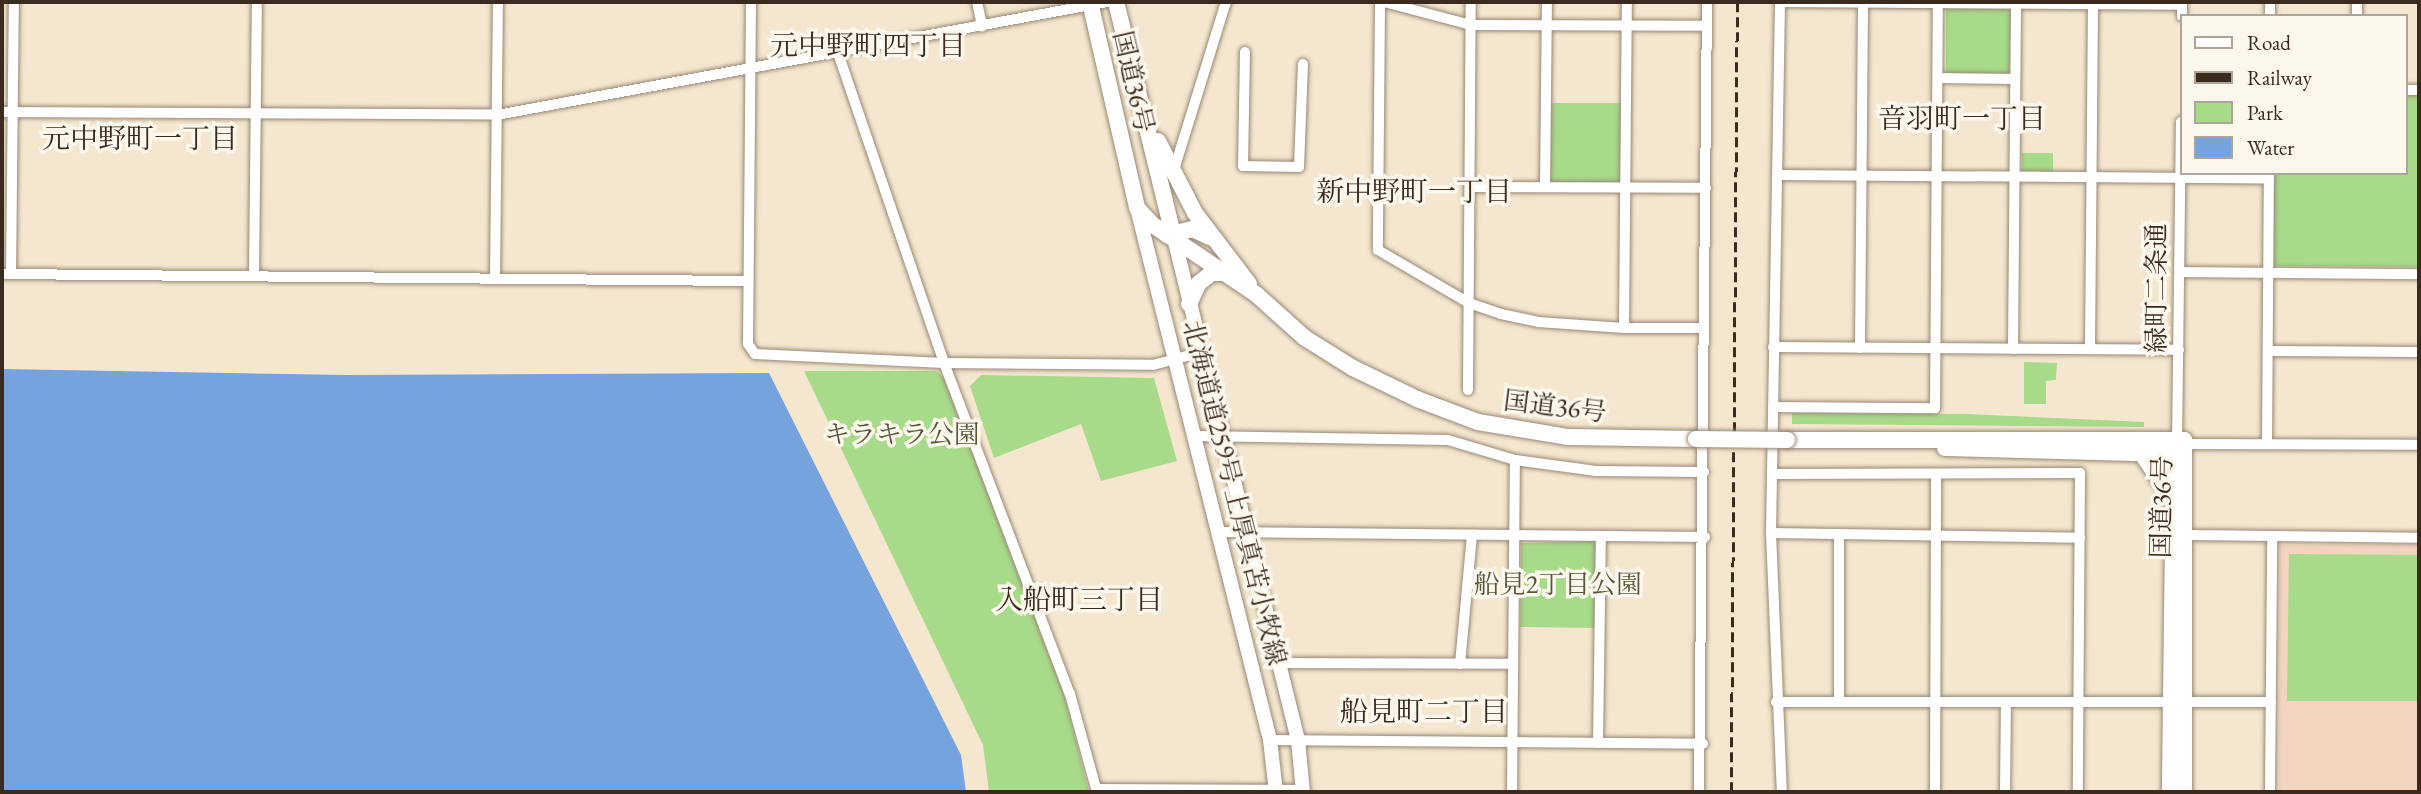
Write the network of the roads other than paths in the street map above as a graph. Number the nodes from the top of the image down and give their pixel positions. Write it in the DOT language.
graph roads {
  1 [pos="14,2"];
  2 [pos="257,2"];
  3 [pos="498,2"];
  4 [pos="751,2"];
  5 [pos="977,2"];
  6 [pos="1116,2"];
  7 [pos="1226,2"];
  8 [pos="1382,2"];
  9 [pos="1471,2"];
  10 [pos="1547,2"];
  11 [pos="1627,2"];
  12 [pos="1707,2"];
  13 [pos="1780,2"];
  14 [pos="1863,2"];
  15 [pos="1938,2"];
  16 [pos="1096,3"];
  17 [pos="2016,3"];
  18 [pos="2093,3"];
  19 [pos="1399,4"];
  20 [pos="2182,7"];
  21 [pos="1471,25"];
  22 [pos="982,26"];
  23 [pos="1546,26"];
  24 [pos="1627,26"];
  25 [pos="1707,26"];
  26 [pos="1245,52"];
  27 [pos="838,54"];
  28 [pos="1303,64"];
  29 [pos="750,70"];
  30 [pos="1938,78"];
  31 [pos="2015,79"];
  32 [pos="1141,104"];
  33 [pos="7,112"];
  34 [pos="256,115"];
  35 [pos="497,115"];
  36 [pos="1779,175"];
  37 [pos="1173,176"];
  38 [pos="1862,176"];
  39 [pos="1937,176"];
  40 [pos="2269,176"];
  41 [pos="2014,177"];
  42 [pos="2092,177"];
  43 [pos="2181,178"];
  44 [pos="1470,187"];
  45 [pos="1545,187"];
  46 [pos="1625,188"];
  47 [pos="1706,188"];
  48 [pos="1136,208"];
  49 [pos="1171,235"];
  50 [pos="1217,242"];
  51 [pos="1150,258"];
  52 [pos="2180,272"];
  53 [pos="2268,272"];
  54 [pos="1225,273"];
  55 [pos="6,274"];
  56 [pos="2419,274"];
  57 [pos="254,276"];
  58 [pos="495,279"];
  59 [pos="748,281"];
  60 [pos="1257,295"];
  61 [pos="1469,303"];
  62 [pos="1189,304"];
  63 [pos="1624,328"];
  64 [pos="1703,328"];
  65 [pos="1773,347"];
  66 [pos="1860,348"];
  67 [pos="1935,348"];
  68 [pos="2013,349"];
  69 [pos="2090,349"];
  70 [pos="2179,350"];
  71 [pos="2267,351"];
  72 [pos="1202,352"];
  73 [pos="2419,352"];
  74 [pos="1175,359"];
  75 [pos="944,363"];
  76 [pos="1468,390"];
  77 [pos="1773,407"];
  78 [pos="1195,436"];
  79 [pos="1223,436"];
  80 [pos="1883,441"];
  81 [pos="2267,443"];
  82 [pos="2419,445"];
  83 [pos="2180,446"];
  84 [pos="2143,454"];
  85 [pos="1516,460"];
  86 [pos="1704,471"];
  87 [pos="1772,474"];
  88 [pos="1936,475"];
  89 [pos="2173,506"];
  90 [pos="1219,532"];
  91 [pos="1246,533"];
  92 [pos="1771,533"];
  93 [pos="1839,534"];
  94 [pos="1472,536"];
  95 [pos="1515,536"];
  96 [pos="1936,536"];
  97 [pos="2186,536"];
  98 [pos="1601,537"];
  99 [pos="1705,537"];
  100 [pos="2272,537"];
  101 [pos="2080,538"];
  102 [pos="2419,538"];
  103 [pos="1279,663"];
  104 [pos="1460,664"];
  105 [pos="1513,664"];
  106 [pos="1776,702"];
  107 [pos="1839,702"];
  108 [pos="1935,702"];
  109 [pos="2006,702"];
  110 [pos="2078,702"];
  111 [pos="2178,702"];
  112 [pos="2271,702"];
  113 [pos="1270,740"];
  114 [pos="1298,740"];
  115 [pos="1512,742"];
  116 [pos="1598,743"];
  117 [pos="1703,744"];
  118 [pos="1097,790"];
  119 [pos="1276,791"];
  120 [pos="1303,791"];
  121 [pos="1512,792"];
  122 [pos="1699,792"];
  123 [pos="1782,792"];
  124 [pos="1935,792"];
  125 [pos="2005,792"];
  126 [pos="2078,792"];
  127 [pos="2170,792"];
  128 [pos="2184,792"];
  129 [pos="2270,792"];
  1 -- 33 [label="street"];
  2 -- 34 [label="street"];
  3 -- 35 [label="street"];
  4 -- 29 [label="street"];
  5 -- 22 [label="street"];
  6 -- 32 [label="highway, 国道36号"];
  7 -- 37 [label="street"];
  8 -- 19 [label="street"];
  8 -- 61 [label="street"];
  9 -- 21 [label="street"];
  10 -- 23 [label="street"];
  11 -- 24 [label="street"];
  12 -- 25 [label="street"];
  13 -- 14 [label="street"];
  13 -- 36 [label="street"];
  14 -- 15 [label="street"];
  14 -- 38 [label="street"];
  15 -- 17 [label="street"];
  15 -- 30 [label="street"];
  16 -- 22 [label="street"];
  16 -- 48 [label="highway, 国道36号"];
  17 -- 18 [label="street"];
  17 -- 31 [label="street"];
  18 -- 20 [label="street"];
  18 -- 42 [label="street"];
  19 -- 21 [label="street"];
  21 -- 23 [label="street"];
  21 -- 44 [label="street"];
  22 -- 27 [label="street"];
  23 -- 24 [label="street"];
  23 -- 45 [label="street"];
  24 -- 25 [label="street"];
  24 -- 46 [label="street"];
  25 -- 47 [label="street"];
  26 -- 28 [label="street"];
  27 -- 29 [label="street"];
  27 -- 75 [label="street"];
  29 -- 35 [label="street"];
  29 -- 59 [label="street"];
  30 -- 31 [label="street"];
  30 -- 39 [label="street"];
  31 -- 41 [label="street"];
  32 -- 37 [label="highway, 国道36号"];
  32 -- 49 [label="highway, 国道36号"];
  33 -- 34 [label="street"];
  33 -- 55 [label="street"];
  34 -- 35 [label="street"];
  34 -- 57 [label="street"];
  35 -- 58 [label="street"];
  36 -- 38 [label="street"];
  36 -- 65 [label="street"];
  37 -- 50 [label="highway, 国道36号"];
  38 -- 39 [label="street"];
  38 -- 66 [label="street"];
  39 -- 41 [label="street"];
  39 -- 67 [label="street"];
  40 -- 43 [label="street"];
  40 -- 53 [label="street"];
  41 -- 42 [label="street"];
  41 -- 68 [label="street"];
  42 -- 43 [label="street"];
  42 -- 69 [label="street"];
  43 -- 52 [label="street, 緑町二条通"];
  44 -- 45 [label="street"];
  44 -- 61 [label="street"];
  45 -- 46 [label="street"];
  46 -- 47 [label="street"];
  46 -- 63 [label="street"];
  47 -- 64 [label="street"];
  48 -- 49 [label="highway, 国道36号"];
  48 -- 51 [label="main road, 北海道道259号 上厚真苫小牧線"];
  49 -- 50 [label="highway"];
  49 -- 51 [label="main road"];
  49 -- 54 [label="highway, 国道36号"];
  49 -- 62 [label="main road, 北海道道259号 上厚真苫小牧線"];
  50 -- 60 [label="highway, 国道36号"];
  51 -- 74 [label="main road, 北海道道259号 上厚真苫小牧線"];
  52 -- 53 [label="street"];
  52 -- 70 [label="street, 緑町二条通"];
  53 -- 56 [label="street"];
  53 -- 71 [label="street"];
  54 -- 60 [label="highway, 国道36号"];
  54 -- 62 [label="highway"];
  55 -- 57 [label="street"];
  57 -- 58 [label="street"];
  58 -- 59 [label="street"];
  59 -- 75 [label="street"];
  60 -- 80 [label="highway, 国道36号, bridge"];
  61 -- 63 [label="street"];
  61 -- 76 [label="street"];
  62 -- 72 [label="main road, 北海道道259号 上厚真苫小牧線"];
  63 -- 64 [label="street"];
  64 -- 86 [label="street"];
  65 -- 66 [label="street"];
  65 -- 77 [label="street"];
  66 -- 67 [label="street"];
  67 -- 68 [label="street"];
  67 -- 77 [label="street"];
  68 -- 69 [label="street"];
  69 -- 70 [label="street"];
  70 -- 83 [label="street, 緑町二条通"];
  71 -- 73 [label="street"];
  71 -- 81 [label="street"];
  72 -- 74 [label="street"];
  72 -- 79 [label="main road, 北海道道259号 上厚真苫小牧線"];
  74 -- 75 [label="street"];
  74 -- 78 [label="main road, 北海道道259号 上厚真苫小牧線"];
  75 -- 118 [label="street"];
  77 -- 87 [label="street"];
  78 -- 79 [label="street"];
  78 -- 90 [label="main road, 北海道道259号 上厚真苫小牧線"];
  79 -- 85 [label="street"];
  79 -- 91 [label="main road, 北海道道259号 上厚真苫小牧線"];
  80 -- 83 [label="highway, 国道36号"];
  80 -- 84 [label="highway, 国道36号"];
  81 -- 82 [label="street"];
  81 -- 83 [label="street"];
  83 -- 84 [label="highway, 国道36号"];
  83 -- 89 [label="highway, 国道36号"];
  83 -- 97 [label="highway, 国道36号"];
  84 -- 89 [label="highway"];
  85 -- 86 [label="street"];
  85 -- 95 [label="street"];
  86 -- 99 [label="street"];
  87 -- 88 [label="street"];
  87 -- 92 [label="street"];
  88 -- 96 [label="street"];
  88 -- 101 [label="street"];
  89 -- 111 [label="highway, 国道36号"];
  90 -- 91 [label="street"];
  90 -- 113 [label="main road, 北海道道259号 上厚真苫小牧線"];
  91 -- 94 [label="street"];
  91 -- 103 [label="main road, 北海道道259号 上厚真苫小牧線"];
  92 -- 93 [label="street"];
  92 -- 106 [label="street"];
  93 -- 96 [label="street"];
  93 -- 107 [label="street"];
  94 -- 95 [label="street"];
  94 -- 104 [label="street"];
  95 -- 98 [label="street"];
  95 -- 105 [label="street"];
  96 -- 101 [label="street"];
  96 -- 108 [label="street"];
  97 -- 100 [label="street"];
  97 -- 111 [label="highway, 国道36号"];
  98 -- 99 [label="street"];
  98 -- 116 [label="street"];
  99 -- 117 [label="street"];
  100 -- 102 [label="street"];
  100 -- 112 [label="street"];
  101 -- 110 [label="street"];
  103 -- 104 [label="street"];
  103 -- 114 [label="main road, 北海道道259号 上厚真苫小牧線"];
  104 -- 105 [label="street"];
  105 -- 115 [label="street"];
  106 -- 107 [label="street"];
  106 -- 123 [label="street"];
  107 -- 108 [label="street"];
  108 -- 109 [label="street"];
  108 -- 124 [label="street"];
  109 -- 110 [label="street"];
  109 -- 125 [label="street"];
  110 -- 111 [label="street"];
  110 -- 126 [label="street"];
  111 -- 112 [label="street"];
  111 -- 127 [label="highway, 国道36号"];
  111 -- 128 [label="highway, 国道36号"];
  112 -- 129 [label="street"];
  113 -- 114 [label="street"];
  113 -- 119 [label="main road, 北海道道259号 上厚真苫小牧線"];
  114 -- 115 [label="street"];
  114 -- 120 [label="main road, 北海道道259号 上厚真苫小牧線"];
  115 -- 116 [label="street"];
  115 -- 121 [label="street"];
  116 -- 117 [label="street"];
  117 -- 122 [label="street"];
  118 -- 119 [label="street"];
  119 -- 120 [label="street"];
}
